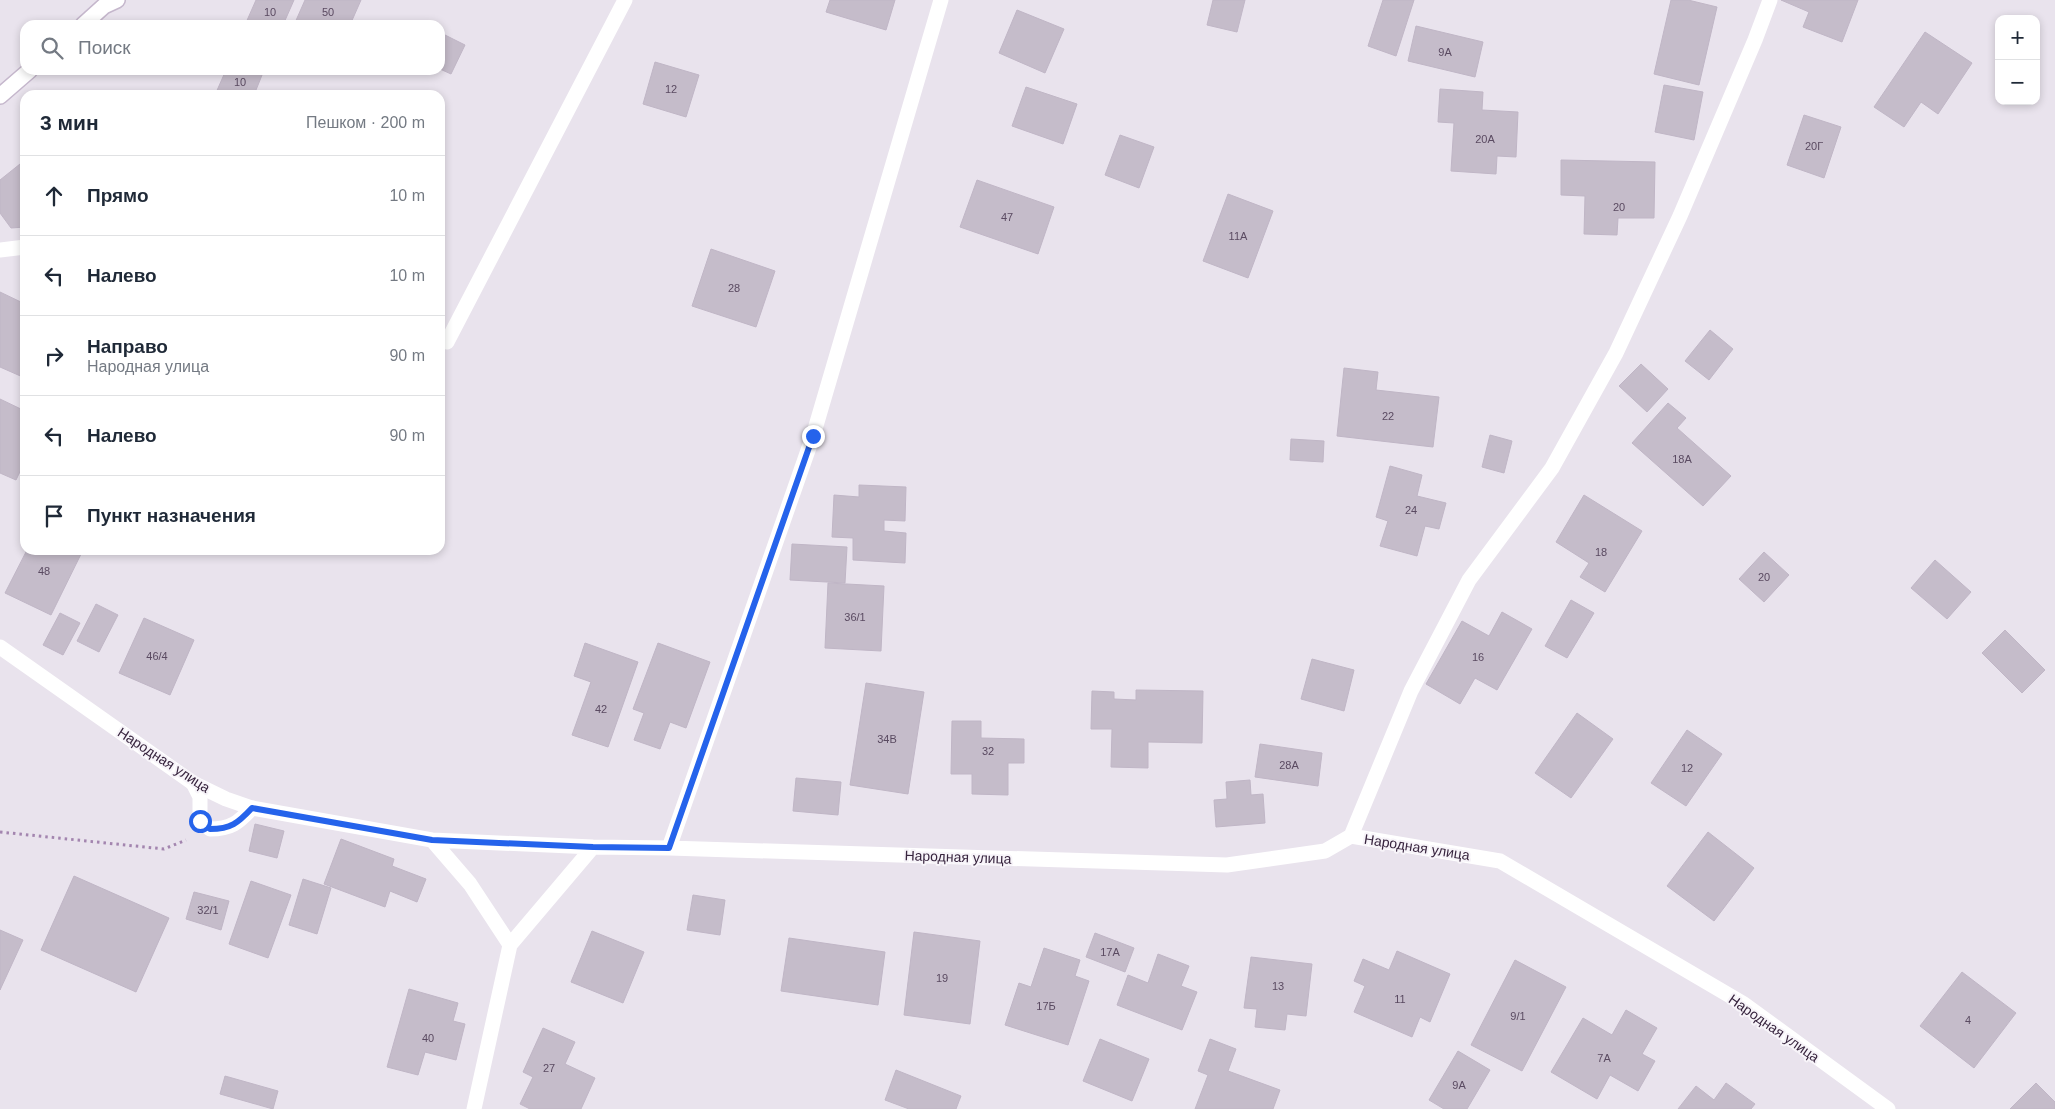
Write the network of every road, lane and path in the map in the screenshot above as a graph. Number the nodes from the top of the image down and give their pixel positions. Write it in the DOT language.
graph roads {
  1 [pos="116,0"];
  2 [pos="625,0"];
  3 [pos="941,0"];
  4 [pos="1770,0"];
  5 [pos="89,20"];
  6 [pos="24,75"];
  7 [pos="0,96"];
  8 [pos="20,248"];
  9 [pos="0,250"];
  10 [pos="445,341"];
  11 [pos="0,647"];
  12 [pos="193,783"];
  13 [pos="252,808"];
  14 [pos="210,829"];
  15 [pos="0,832"];
  16 [pos="1351,836"];
  17 [pos="432,840"];
  18 [pos="593,847"];
  19 [pos="669,848"];
  20 [pos="510,945"];
  21 [pos="474,1109"];
  22 [pos="1888,1109"];
  1 -- 5 [label="street"];
  2 -- 10 [label="street"];
  3 -- 19 [label="street"];
  4 -- 16 [label="street"];
  6 -- 7 [label="street"];
  8 -- 9 [label="street"];
  11 -- 12 [label="street, Народная улица"];
  12 -- 13 [label="street, Народная улица"];
  12 -- 14 [label="street"];
  13 -- 14 [label="street"];
  13 -- 17 [label="street, Народная улица"];
  14 -- 15 [label="path"];
  16 -- 19 [label="street, Народная улица"];
  16 -- 22 [label="street, Народная улица"];
  17 -- 18 [label="street, Народная улица"];
  17 -- 20 [label="street"];
  18 -- 19 [label="street, Народная улица"];
  18 -- 20 [label="street"];
  20 -- 21 [label="street"];
}
